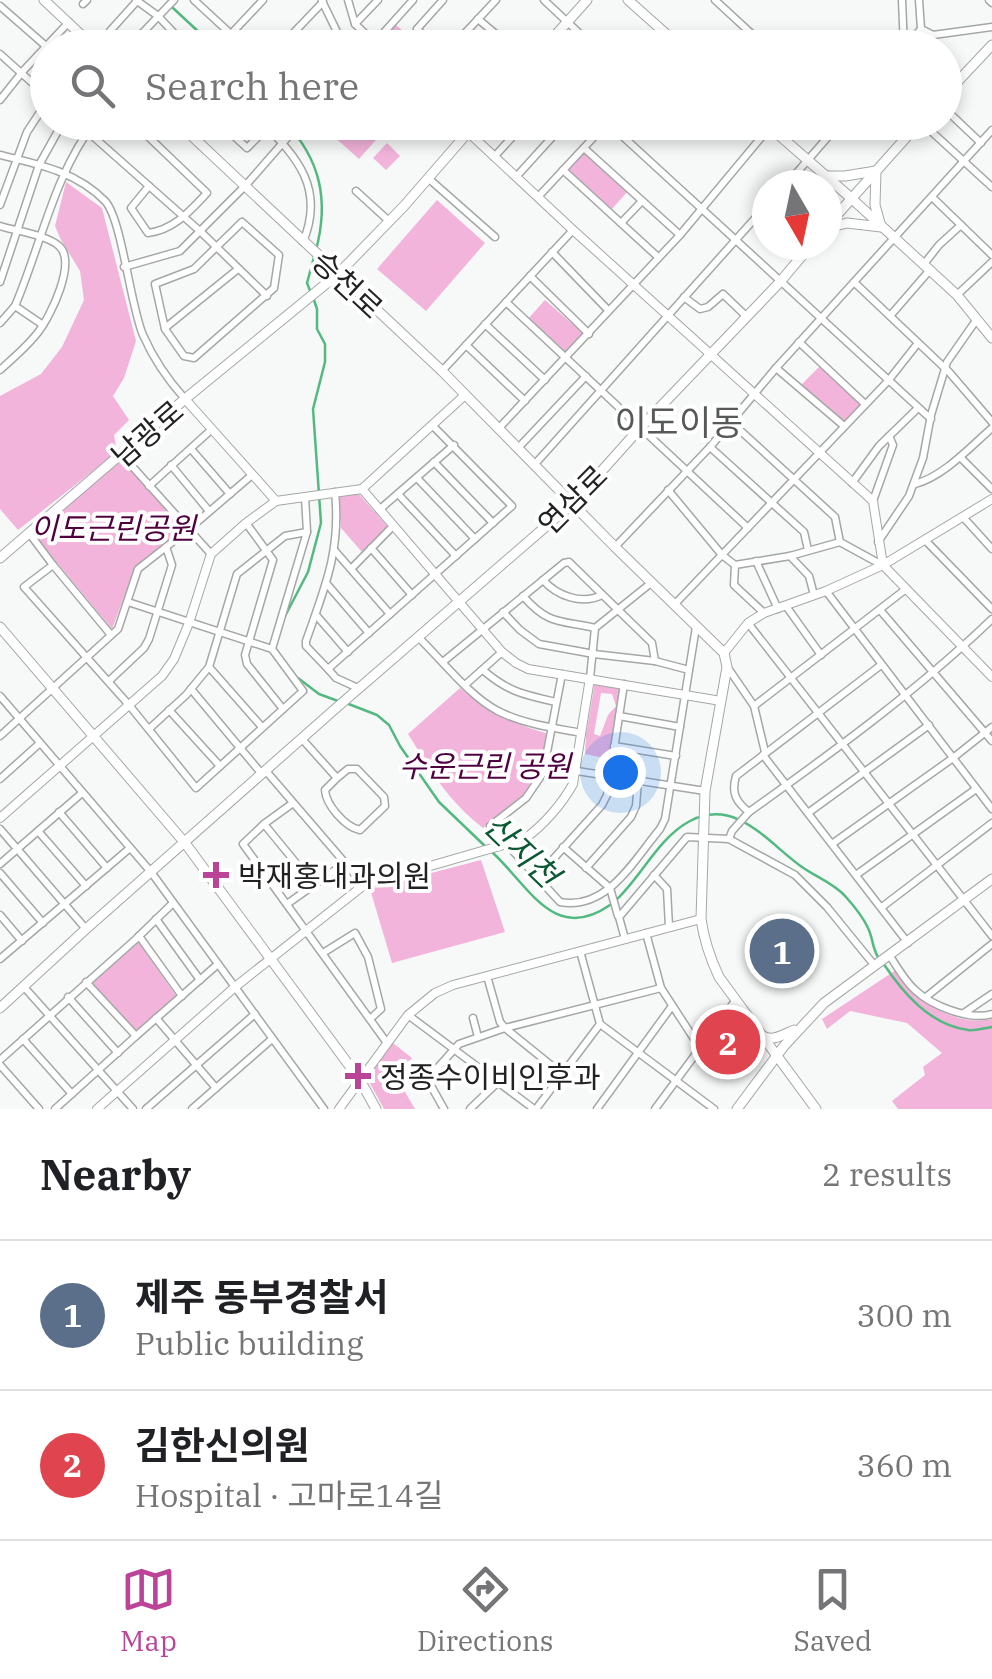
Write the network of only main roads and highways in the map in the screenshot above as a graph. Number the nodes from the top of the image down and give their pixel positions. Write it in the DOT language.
graph roads {
  1 [pos="44,0"];
  2 [pos="587,0"];
  3 [pos="628,0"];
  4 [pos="77,30"];
  5 [pos="561,30"];
  6 [pos="662,30"];
  7 [pos="990,51"];
  8 [pos="962,78"];
  9 [pos="197,140"];
  10 [pos="461,140"];
  11 [pos="784,140"];
  12 [pos="904,140"];
  13 [pos="816,170"];
  14 [pos="876,171"];
  15 [pos="842,177"];
  16 [pos="842,192"];
  17 [pos="851,198"];
  18 [pos="842,209"];
  19 [pos="842,224"];
  20 [pos="881,227"];
  21 [pos="798,260"];
  22 [pos="338,274"];
  23 [pos="992,338"];
  24 [pos="573,504"];
  25 [pos="0,558"];
  26 [pos="0,627"];
  27 [pos="185,843"];
  28 [pos="992,879"];
  29 [pos="0,1008"];
  30 [pos="802,1026"];
  31 [pos="755,1028"];
  32 [pos="776,1058"];
  33 [pos="740,1105"];
  34 [pos="376,1109"];
  35 [pos="816,1109"];
  1 -- 4 [label="main road"];
  2 -- 5 [label="main road"];
  3 -- 6 [label="main road"];
  7 -- 8 [label="main road"];
  9 -- 22 [label="main road, 승천로"];
  10 -- 22 [label="main road"];
  11 -- 13 [label="main road"];
  12 -- 14 [label="main road"];
  14 -- 15 [label="main road"];
  14 -- 17 [label="main road"];
  14 -- 20 [label="main road"];
  16 -- 17 [label="main road"];
  17 -- 18 [label="main road"];
  17 -- 20 [label="main road"];
  19 -- 20 [label="main road"];
  20 -- 23 [label="main road"];
  21 -- 24 [label="main road, 연삼로"];
  22 -- 24 [label="main road, 승천로"];
  22 -- 25 [label="main road, 남광로"];
  24 -- 27 [label="main road, 연삼로"];
  24 -- 31 [label="main road, 승천로"];
  26 -- 27 [label="main road"];
  27 -- 29 [label="main road"];
  27 -- 34 [label="main road"];
  28 -- 30 [label="main road"];
  30 -- 31 [label="main road"];
  30 -- 32 [label="main road"];
  31 -- 32 [label="main road"];
  32 -- 33 [label="main road"];
  32 -- 35 [label="main road"];
}
